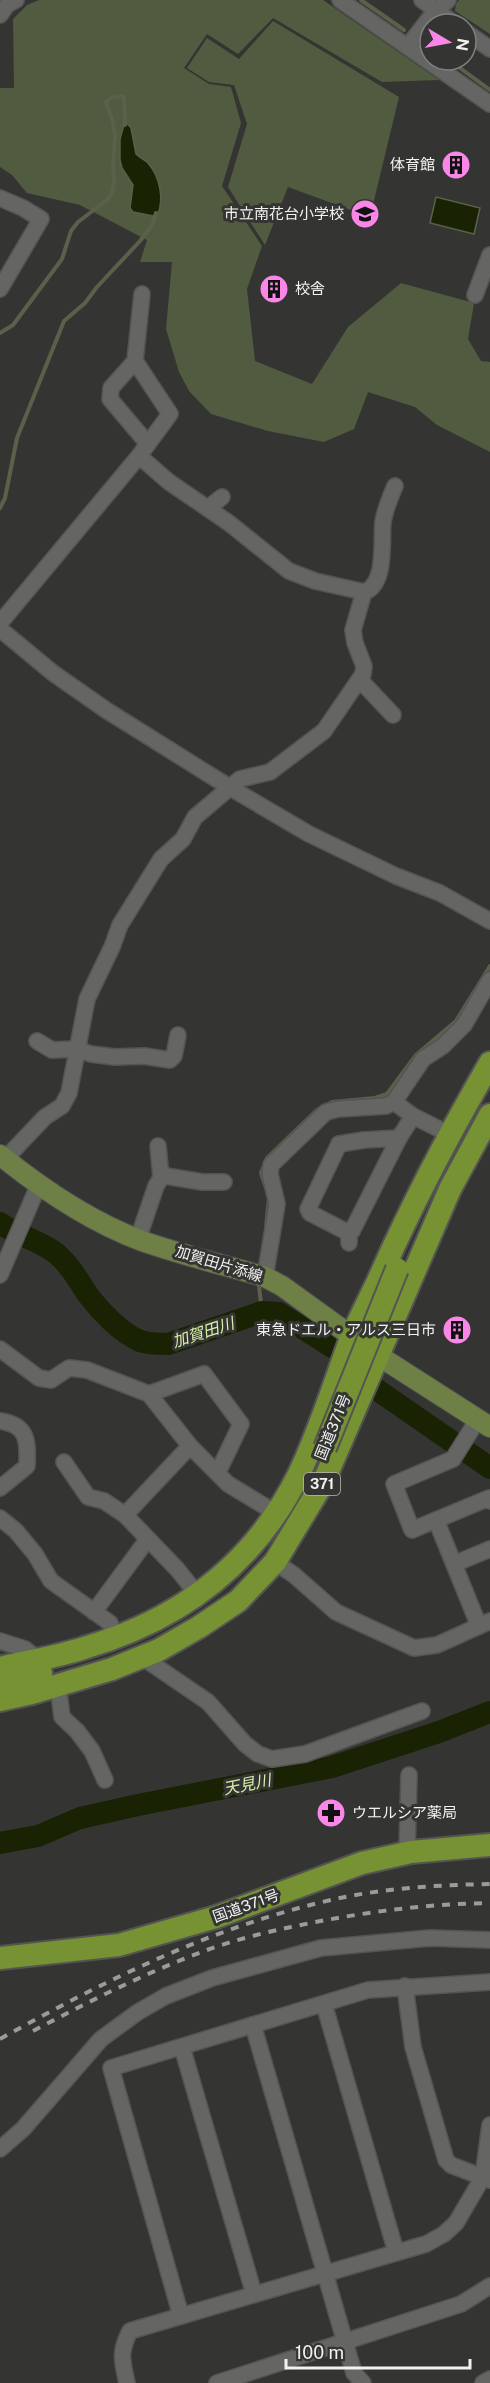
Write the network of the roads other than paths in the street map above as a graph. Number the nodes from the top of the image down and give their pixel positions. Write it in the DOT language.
graph roads {
  1 [pos="16,0"];
  2 [pos="340,0"];
  3 [pos="422,0"];
  4 [pos="443,6"];
  5 [pos="0,15"];
  6 [pos="408,46"];
  7 [pos="490,104"];
  8 [pos="0,198"];
  9 [pos="490,255"];
  10 [pos="6,266"];
  11 [pos="0,289"];
  12 [pos="142,294"];
  13 [pos="475,295"];
  14 [pos="135,361"];
  15 [pos="143,450"];
  16 [pos="396,486"];
  17 [pos="222,497"];
  18 [pos="208,508"];
  19 [pos="364,592"];
  20 [pos="0,623"];
  21 [pos="0,629"];
  22 [pos="360,680"];
  23 [pos="393,715"];
  24 [pos="229,787"];
  25 [pos="490,921"];
  26 [pos="490,980"];
  27 [pos="178,1035"];
  28 [pos="38,1041"];
  29 [pos="76,1049"];
  30 [pos="490,1063"];
  31 [pos="490,1088"];
  32 [pos="394,1102"];
  33 [pos="490,1115"];
  34 [pos="413,1116"];
  35 [pos="449,1134"];
  36 [pos="399,1138"];
  37 [pos="158,1146"];
  38 [pos="2,1157"];
  39 [pos="161,1178"];
  40 [pos="224,1182"];
  41 [pos="39,1184"];
  42 [pos="138,1239"];
  43 [pos="0,1275"];
  44 [pos="265,1277"];
  45 [pos="352,1337"];
  46 [pos="0,1349"];
  47 [pos="379,1356"];
  48 [pos="149,1394"];
  49 [pos="0,1409"];
  50 [pos="0,1421"];
  51 [pos="480,1425"];
  52 [pos="25,1437"];
  53 [pos="190,1446"];
  54 [pos="64,1462"];
  55 [pos="218,1472"];
  56 [pos="0,1488"];
  57 [pos="490,1501"];
  58 [pos="276,1513"];
  59 [pos="125,1515"];
  60 [pos="436,1520"];
  61 [pos="1,1521"];
  62 [pos="147,1540"];
  63 [pos="490,1549"];
  64 [pos="275,1562"];
  65 [pos="454,1564"];
  66 [pos="197,1594"];
  67 [pos="94,1612"];
  68 [pos="485,1624"];
  69 [pos="114,1638"];
  70 [pos="0,1641"];
  71 [pos="142,1657"];
  72 [pos="37,1659"];
  73 [pos="0,1668"];
  74 [pos="0,1684"];
  75 [pos="58,1686"];
  76 [pos="0,1700"];
  77 [pos="422,1711"];
  78 [pos="409,1774"];
  79 [pos="105,1780"];
  80 [pos="490,1845"];
  81 [pos="407,1853"];
  82 [pos="490,1941"];
  83 [pos="0,1958"];
  84 [pos="490,1982"];
  85 [pos="405,1986"];
  86 [pos="324,2004"];
  87 [pos="253,2025"];
  88 [pos="182,2047"];
  89 [pos="490,2125"];
  90 [pos="0,2149"];
  91 [pos="487,2178"];
  92 [pos="396,2252"];
  93 [pos="324,2273"];
  94 [pos="490,2286"];
  95 [pos="254,2294"];
  96 [pos="181,2316"];
  97 [pos="344,2342"];
  98 [pos="490,2379"];
  99 [pos="127,2383"];
  100 [pos="217,2383"];
  101 [pos="363,2383"];
  102 [pos="483,2383"];
  1 -- 5 [label="street"];
  2 -- 6 [label="street"];
  3 -- 4 [label="street"];
  4 -- 6 [label="street"];
  6 -- 7 [label="street"];
  8 -- 10 [label="street"];
  9 -- 13 [label="street"];
  10 -- 11 [label="street"];
  12 -- 14 [label="street"];
  14 -- 15 [label="street"];
  14 -- 15 [label="street"];
  15 -- 18 [label="street"];
  15 -- 20 [label="street"];
  16 -- 19 [label="street"];
  17 -- 18 [label="street"];
  18 -- 19 [label="street"];
  19 -- 22 [label="street"];
  21 -- 24 [label="street"];
  22 -- 23 [label="street"];
  22 -- 24 [label="street"];
  24 -- 25 [label="street"];
  24 -- 29 [label="street"];
  26 -- 32 [label="street"];
  27 -- 29 [label="street"];
  28 -- 29 [label="street"];
  29 -- 38 [label="street"];
  30 -- 35 [label="highway, 371"];
  31 -- 74 [label="highway, 国道371号 / 371, bridge"];
  32 -- 34 [label="street"];
  32 -- 44 [label="street"];
  33 -- 47 [label="highway, 371"];
  34 -- 35 [label="street"];
  34 -- 36 [label="street"];
  35 -- 45 [label="highway, 371"];
  36 -- 36 [label="street"];
  37 -- 39 [label="street"];
  38 -- 41 [label="main road, 加賀田片添線"];
  39 -- 40 [label="street"];
  39 -- 42 [label="street"];
  41 -- 42 [label="main road, 加賀田片添線"];
  41 -- 43 [label="street"];
  42 -- 44 [label="main road, 加賀田片添線"];
  44 -- 45 [label="main road, 加賀田片添線"];
  45 -- 47 [label="main road, 加賀田片添線"];
  45 -- 58 [label="highway, 371"];
  46 -- 48 [label="street"];
  47 -- 51 [label="main road, 加賀田片添線"];
  47 -- 64 [label="highway, 371"];
  48 -- 53 [label="street"];
  48 -- 55 [label="street"];
  49 -- 52 [label="street"];
  50 -- 52 [label="street"];
  51 -- 60 [label="street"];
  52 -- 56 [label="street"];
  53 -- 55 [label="street"];
  53 -- 59 [label="street"];
  54 -- 59 [label="street"];
  55 -- 58 [label="street"];
  57 -- 60 [label="street"];
  58 -- 66 [label="highway, 371"];
  59 -- 62 [label="street"];
  60 -- 65 [label="street"];
  61 -- 67 [label="street"];
  62 -- 66 [label="street"];
  62 -- 67 [label="street"];
  63 -- 65 [label="street"];
  64 -- 68 [label="street"];
  64 -- 71 [label="highway, 371"];
  65 -- 68 [label="street"];
  66 -- 69 [label="highway, 371"];
  67 -- 69 [label="street"];
  69 -- 72 [label="highway, 371"];
  70 -- 72 [label="street"];
  71 -- 75 [label="highway, 371"];
  71 -- 77 [label="street"];
  72 -- 73 [label="highway, 371"];
  75 -- 76 [label="highway, 371"];
  75 -- 79 [label="street"];
  78 -- 81 [label="street"];
  80 -- 81 [label="highway, 国道371号"];
  81 -- 83 [label="highway, 国道371号"];
  82 -- 90 [label="street"];
  84 -- 85 [label="street"];
  85 -- 86 [label="street"];
  85 -- 91 [label="street"];
  86 -- 87 [label="street"];
  86 -- 92 [label="street"];
  87 -- 88 [label="street"];
  87 -- 93 [label="street"];
  88 -- 95 [label="street"];
  88 -- 96 [label="street"];
  89 -- 91 [label="street"];
  91 -- 92 [label="street"];
  92 -- 93 [label="street"];
  93 -- 95 [label="street"];
  93 -- 97 [label="street"];
  94 -- 97 [label="street"];
  95 -- 96 [label="street"];
  96 -- 99 [label="street"];
  97 -- 100 [label="street"];
  97 -- 101 [label="street"];
  98 -- 102 [label="street"];
}
